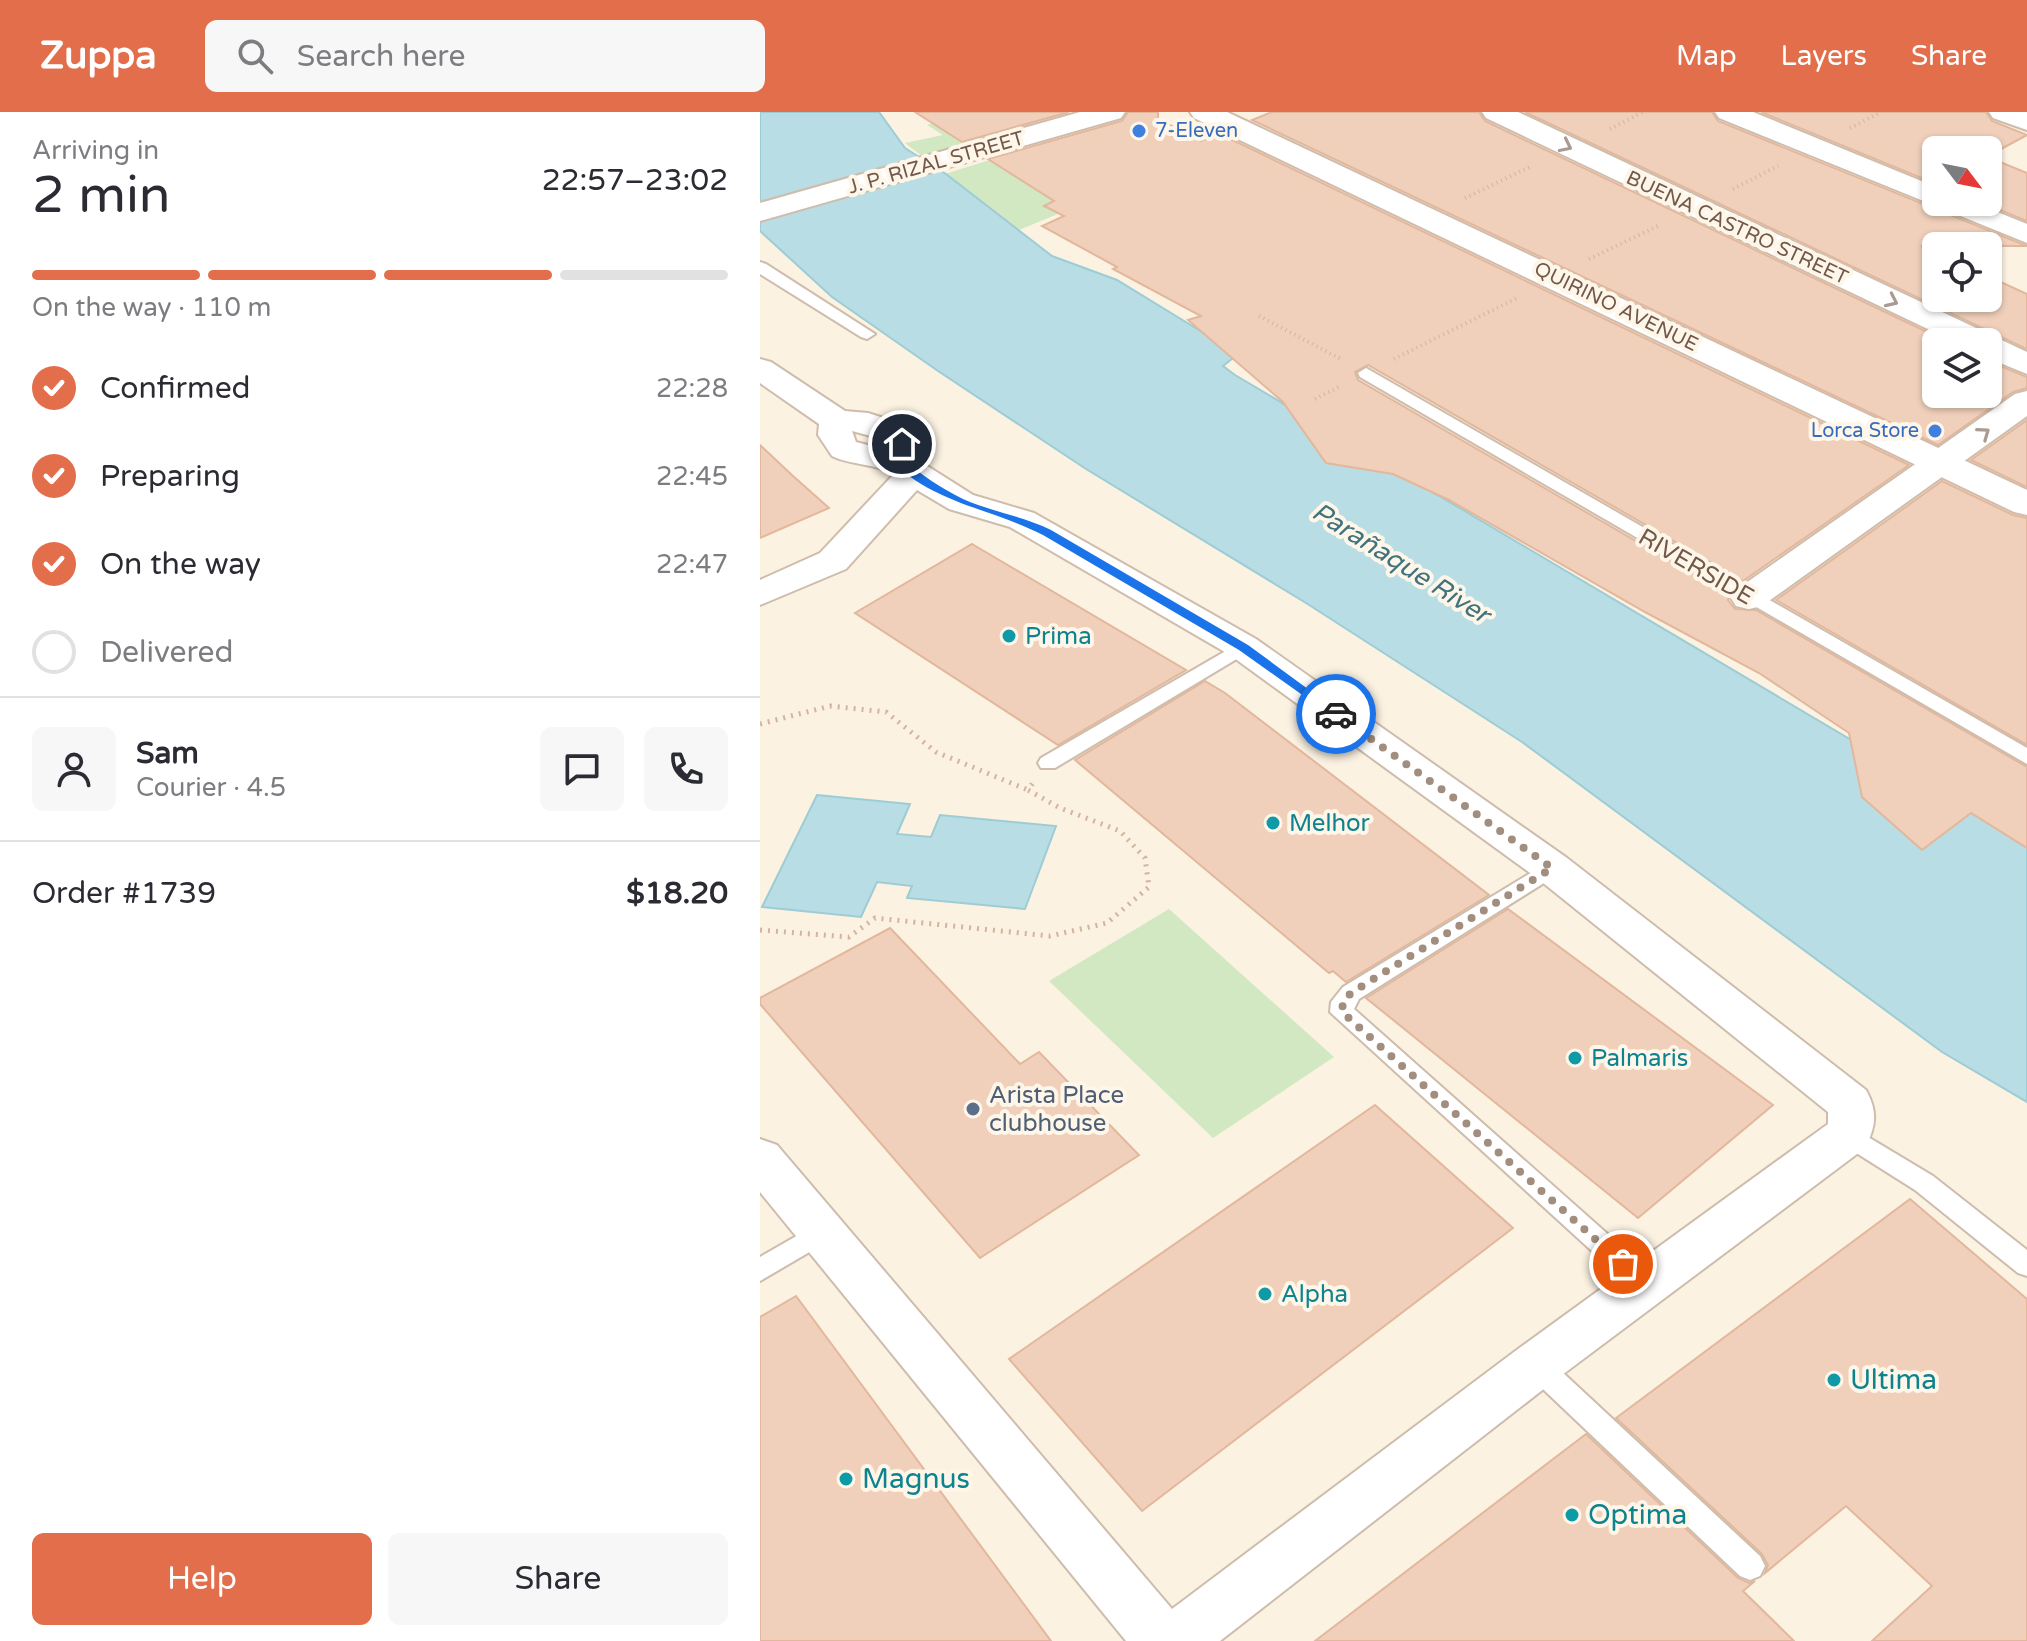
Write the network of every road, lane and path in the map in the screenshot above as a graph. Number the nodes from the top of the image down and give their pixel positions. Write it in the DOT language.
graph roads {
  1 [pos="1111,112"];
  2 [pos="1204,112"];
  3 [pos="1496,112"];
  4 [pos="1729,112"];
  5 [pos="2003,112"];
  6 [pos="2027,122"];
  7 [pos="1922,191"];
  8 [pos="760,212"];
  9 [pos="1983,216"];
  10 [pos="2027,234"];
  11 [pos="760,267"];
  12 [pos="1557,278"];
  13 [pos="1951,328"];
  14 [pos="867,334"];
  15 [pos="2002,352"];
  16 [pos="2027,364"];
  17 [pos="760,369"];
  18 [pos="1366,373"];
  19 [pos="1315,399"];
  20 [pos="2027,401"];
  21 [pos="1941,463"];
  22 [pos="904,466"];
  23 [pos="2027,504"];
  24 [pos="760,594"];
  25 [pos="1749,598"];
  26 [pos="1243,647"];
  27 [pos="760,724"];
  28 [pos="2027,757"];
  29 [pos="1048,763"];
  30 [pos="1028,790"];
  31 [pos="1552,868"];
  32 [pos="760,930"];
  33 [pos="1848,1135"];
  34 [pos="760,1158"];
  35 [pos="821,1233"];
  36 [pos="2027,1265"];
  37 [pos="760,1270"];
  38 [pos="1647,1285"];
  39 [pos="1536,1365"];
  40 [pos="1750,1566"];
  41 [pos="1162,1641"];
  42 [pos="1175,1641"];
  1 -- 8 [label="main road, J. P. RIZAL STREET"];
  2 -- 12 [label="main road, QUIRINO AVENUE"];
  3 -- 13 [label="street, BUENA CASTRO STREET, one-way"];
  4 -- 7 [label="street"];
  5 -- 6 [label="street"];
  9 -- 10 [label="street"];
  11 -- 14 [label="lane"];
  12 -- 18 [label="path"];
  12 -- 21 [label="main road, QUIRINO AVENUE"];
  15 -- 16 [label="street"];
  17 -- 22 [label="street"];
  18 -- 19 [label="path"];
  18 -- 25 [label="lane, RIVERSIDE"];
  21 -- 20 [label="street, one-way"];
  21 -- 23 [label="main road, QUIRINO AVENUE"];
  21 -- 25 [label="street"];
  22 -- 24 [label="street"];
  22 -- 26 [label="street"];
  25 -- 28 [label="lane, RIVERSIDE"];
  26 -- 29 [label="lane"];
  26 -- 31 [label="street"];
  27 -- 30 [label="path"];
  29 -- 30 [label="path"];
  30 -- 32 [label="path"];
  31 -- 33 [label="street"];
  31 -- 38 [label="lane"];
  33 -- 36 [label="lane"];
  33 -- 38 [label="street"];
  34 -- 35 [label="street"];
  35 -- 37 [label="lane"];
  35 -- 41 [label="street"];
  38 -- 39 [label="street"];
  39 -- 40 [label="lane"];
  39 -- 42 [label="street"];
}
